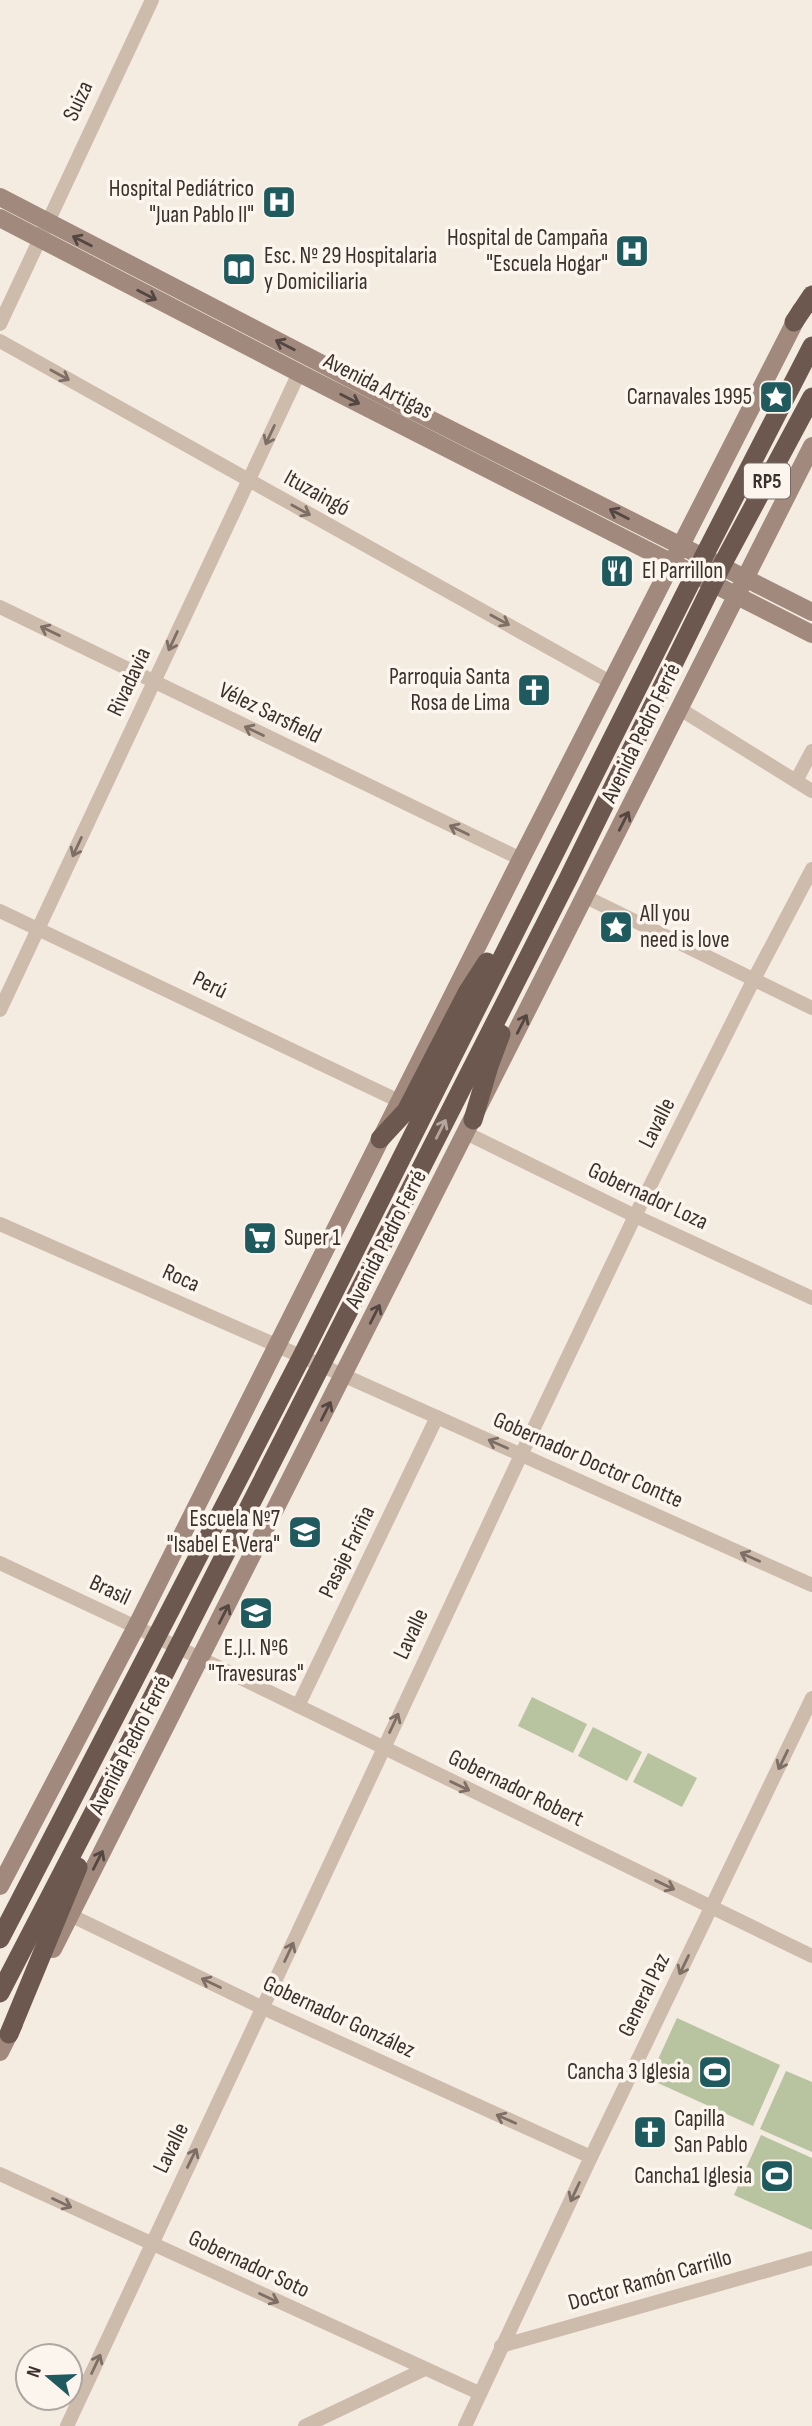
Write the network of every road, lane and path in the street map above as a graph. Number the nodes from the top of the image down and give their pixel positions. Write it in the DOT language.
graph roads {
  1 [pos="152,0"];
  2 [pos="0,197"];
  3 [pos="0,218"];
  4 [pos="46,222"];
  5 [pos="38,239"];
  6 [pos="812,288"];
  7 [pos="812,295"];
  8 [pos="794,322"];
  9 [pos="0,324"];
  10 [pos="0,341"];
  11 [pos="812,346"];
  12 [pos="299,373"];
  13 [pos="812,397"];
  14 [pos="812,446"];
  15 [pos="249,481"];
  16 [pos="680,544"];
  17 [pos="672,562"];
  18 [pos="699,565"];
  19 [pos="717,574"];
  20 [pos="745,577"];
  21 [pos="737,594"];
  22 [pos="0,607"];
  23 [pos="812,611"];
  24 [pos="812,635"];
  25 [pos="154,683"];
  26 [pos="612,683"];
  27 [pos="680,709"];
  28 [pos="812,751"];
  29 [pos="796,781"];
  30 [pos="812,791"];
  31 [pos="521,859"];
  32 [pos="547,867"];
  33 [pos="812,869"];
  34 [pos="568,879"];
  35 [pos="586,897"];
  36 [pos="0,911"];
  37 [pos="39,929"];
  38 [pos="753,981"];
  39 [pos="812,1009"];
  40 [pos="0,1010"];
  41 [pos="399,1101"];
  42 [pos="470,1127"];
  43 [pos="380,1139"];
  44 [pos="635,1216"];
  45 [pos="0,1224"];
  46 [pos="812,1298"];
  47 [pos="278,1346"];
  48 [pos="302,1356"];
  49 [pos="320,1364"];
  50 [pos="344,1375"];
  51 [pos="438,1417"];
  52 [pos="521,1455"];
  53 [pos="0,1563"];
  54 [pos="812,1585"];
  55 [pos="136,1627"];
  56 [pos="157,1637"];
  57 [pos="177,1647"];
  58 [pos="201,1659"];
  59 [pos="812,1698"];
  60 [pos="298,1706"];
  61 [pos="382,1748"];
  62 [pos="116,1771"];
  63 [pos="33,1872"];
  64 [pos="0,1885"];
  65 [pos="712,1908"];
  66 [pos="70,1915"];
  67 [pos="0,1924"];
  68 [pos="0,1939"];
  69 [pos="812,1956"];
  70 [pos="0,1993"];
  71 [pos="263,2008"];
  72 [pos="5,2043"];
  73 [pos="591,2157"];
  74 [pos="0,2174"];
  75 [pos="151,2244"];
  76 [pos="812,2258"];
  77 [pos="501,2346"];
  78 [pos="425,2369"];
  79 [pos="479,2393"];
  80 [pos="68,2426"];
  81 [pos="305,2426"];
  82 [pos="465,2426"];
  1 -- 4 [label="street, Suiza"];
  2 -- 4 [label="main road, Avenida Artigas"];
  3 -- 5 [label="main road, Avenida Artigas"];
  4 -- 5 [label="street, Suiza"];
  16 -- 4 [label="main road, Avenida Artigas, one-way"];
  5 -- 9 [label="street, Suiza"];
  5 -- 12 [label="main road, Avenida Artigas, one-way"];
  6 -- 8 [label="main road, Avenida Pedro Ferré"];
  7 -- 8 [label="highway"];
  8 -- 16 [label="main road, Avenida Pedro Ferré"];
  10 -- 15 [label="street, Ituzaingó, one-way"];
  11 -- 18 [label="highway, Avenida Pedro Ferré"];
  12 -- 15 [label="street, Rivadavia, one-way"];
  12 -- 17 [label="main road, Avenida Artigas, one-way"];
  13 -- 19 [label="highway, Avenida Pedro Ferré / RP5"];
  14 -- 20 [label="main road, Avenida Pedro Ferré"];
  15 -- 25 [label="street, Rivadavia, one-way"];
  15 -- 26 [label="street, Ituzaingó, one-way"];
  16 -- 17 [label="main road, Avenida Pedro Ferré"];
  16 -- 18 [label="main road, Avenida Artigas"];
  17 -- 18 [label="main road, Avenida Artigas"];
  17 -- 26 [label="main road, Avenida Pedro Ferré"];
  18 -- 19 [label="main road, Avenida Artigas"];
  18 -- 32 [label="highway, Avenida Pedro Ferré"];
  19 -- 20 [label="main road"];
  19 -- 21 [label="main road, Avenida Artigas"];
  19 -- 34 [label="highway, Avenida Pedro Ferré"];
  20 -- 21 [label="main road, Avenida Pedro Ferré"];
  20 -- 23 [label="main road"];
  21 -- 24 [label="main road, Avenida Artigas"];
  21 -- 27 [label="main road, Avenida Pedro Ferré"];
  25 -- 22 [label="street, Vélez Sarsfield, one-way"];
  31 -- 25 [label="street, Vélez Sarsfield, one-way"];
  25 -- 37 [label="street, Rivadavia, one-way"];
  26 -- 31 [label="main road, Avenida Pedro Ferré"];
  27 -- 29 [label="street"];
  35 -- 27 [label="main road, Avenida Pedro Ferré, one-way"];
  28 -- 29 [label="street"];
  29 -- 30 [label="street"];
  31 -- 41 [label="main road, Avenida Pedro Ferré"];
  32 -- 43 [label="highway"];
  32 -- 48 [label="highway, Avenida Pedro Ferré"];
  33 -- 38 [label="street, Lavalle"];
  34 -- 42 [label="highway"];
  49 -- 34 [label="highway, Avenida Pedro Ferré, one-way"];
  35 -- 38 [label="street"];
  42 -- 35 [label="main road, Avenida Pedro Ferré, one-way"];
  36 -- 37 [label="street, Perú"];
  37 -- 40 [label="street, Rivadavia"];
  37 -- 41 [label="street, Perú"];
  38 -- 39 [label="street"];
  38 -- 44 [label="street, Lavalle"];
  41 -- 43 [label="main road, Avenida Pedro Ferré"];
  42 -- 44 [label="street, Gobernador Loza"];
  50 -- 42 [label="main road, Avenida Pedro Ferré, one-way"];
  43 -- 47 [label="main road, Avenida Pedro Ferré"];
  44 -- 46 [label="street, Gobernador Loza"];
  44 -- 52 [label="street, Lavalle"];
  45 -- 47 [label="street, Roca"];
  47 -- 48 [label="street, Roca"];
  47 -- 55 [label="main road, Avenida Pedro Ferré"];
  48 -- 49 [label="street, Roca"];
  48 -- 56 [label="highway, Avenida Pedro Ferré"];
  49 -- 50 [label="street, Roca"];
  49 -- 57 [label="highway, Avenida Pedro Ferré"];
  50 -- 51 [label="street, Gobernador Doctor Contte"];
  58 -- 50 [label="main road, Avenida Pedro Ferré, one-way"];
  52 -- 51 [label="street, Gobernador Doctor Contte, one-way"];
  51 -- 60 [label="street, Pasaje Fariña"];
  54 -- 52 [label="street, Gobernador Doctor Contte, one-way"];
  61 -- 52 [label="street, Lavalle, one-way"];
  53 -- 55 [label="street, Brasil"];
  55 -- 56 [label="street, Brasil"];
  55 -- 64 [label="main road, Avenida Pedro Ferré"];
  56 -- 57 [label="street, Brasil"];
  56 -- 63 [label="highway, Avenida Pedro Ferré"];
  57 -- 58 [label="street, Brasil"];
  57 -- 62 [label="highway, Avenida Pedro Ferré"];
  58 -- 60 [label="street, Gobernador Robert"];
  66 -- 58 [label="main road, Avenida Pedro Ferré, one-way"];
  59 -- 65 [label="street, General Paz, one-way"];
  60 -- 61 [label="street, Gobernador Robert"];
  61 -- 65 [label="street, Gobernador Robert, one-way"];
  71 -- 61 [label="street, Lavalle, one-way"];
  62 -- 70 [label="highway, Avenida Pedro Ferré"];
  62 -- 72 [label="highway"];
  63 -- 67 [label="highway"];
  63 -- 68 [label="highway, Avenida Pedro Ferré"];
  65 -- 69 [label="street, Gobernador Robert"];
  65 -- 73 [label="street, General Paz, one-way"];
  71 -- 66 [label="street, Gobernador González, one-way"];
  66 -- 72 [label="main road, Avenida Pedro Ferré"];
  73 -- 71 [label="street, Gobernador González, one-way"];
  75 -- 71 [label="street, Lavalle, one-way"];
  73 -- 77 [label="street, General Paz, one-way"];
  74 -- 75 [label="street, Gobernador Soto, one-way"];
  75 -- 78 [label="street, Gobernador Soto, one-way"];
  80 -- 75 [label="street, Lavalle, one-way"];
  76 -- 77 [label="street, Doctor Ramón Carrillo"];
  77 -- 79 [label="street, General Paz"];
  78 -- 79 [label="street, Gobernador Soto"];
  78 -- 81 [label="street"];
  79 -- 82 [label="street, General Paz"];
}
